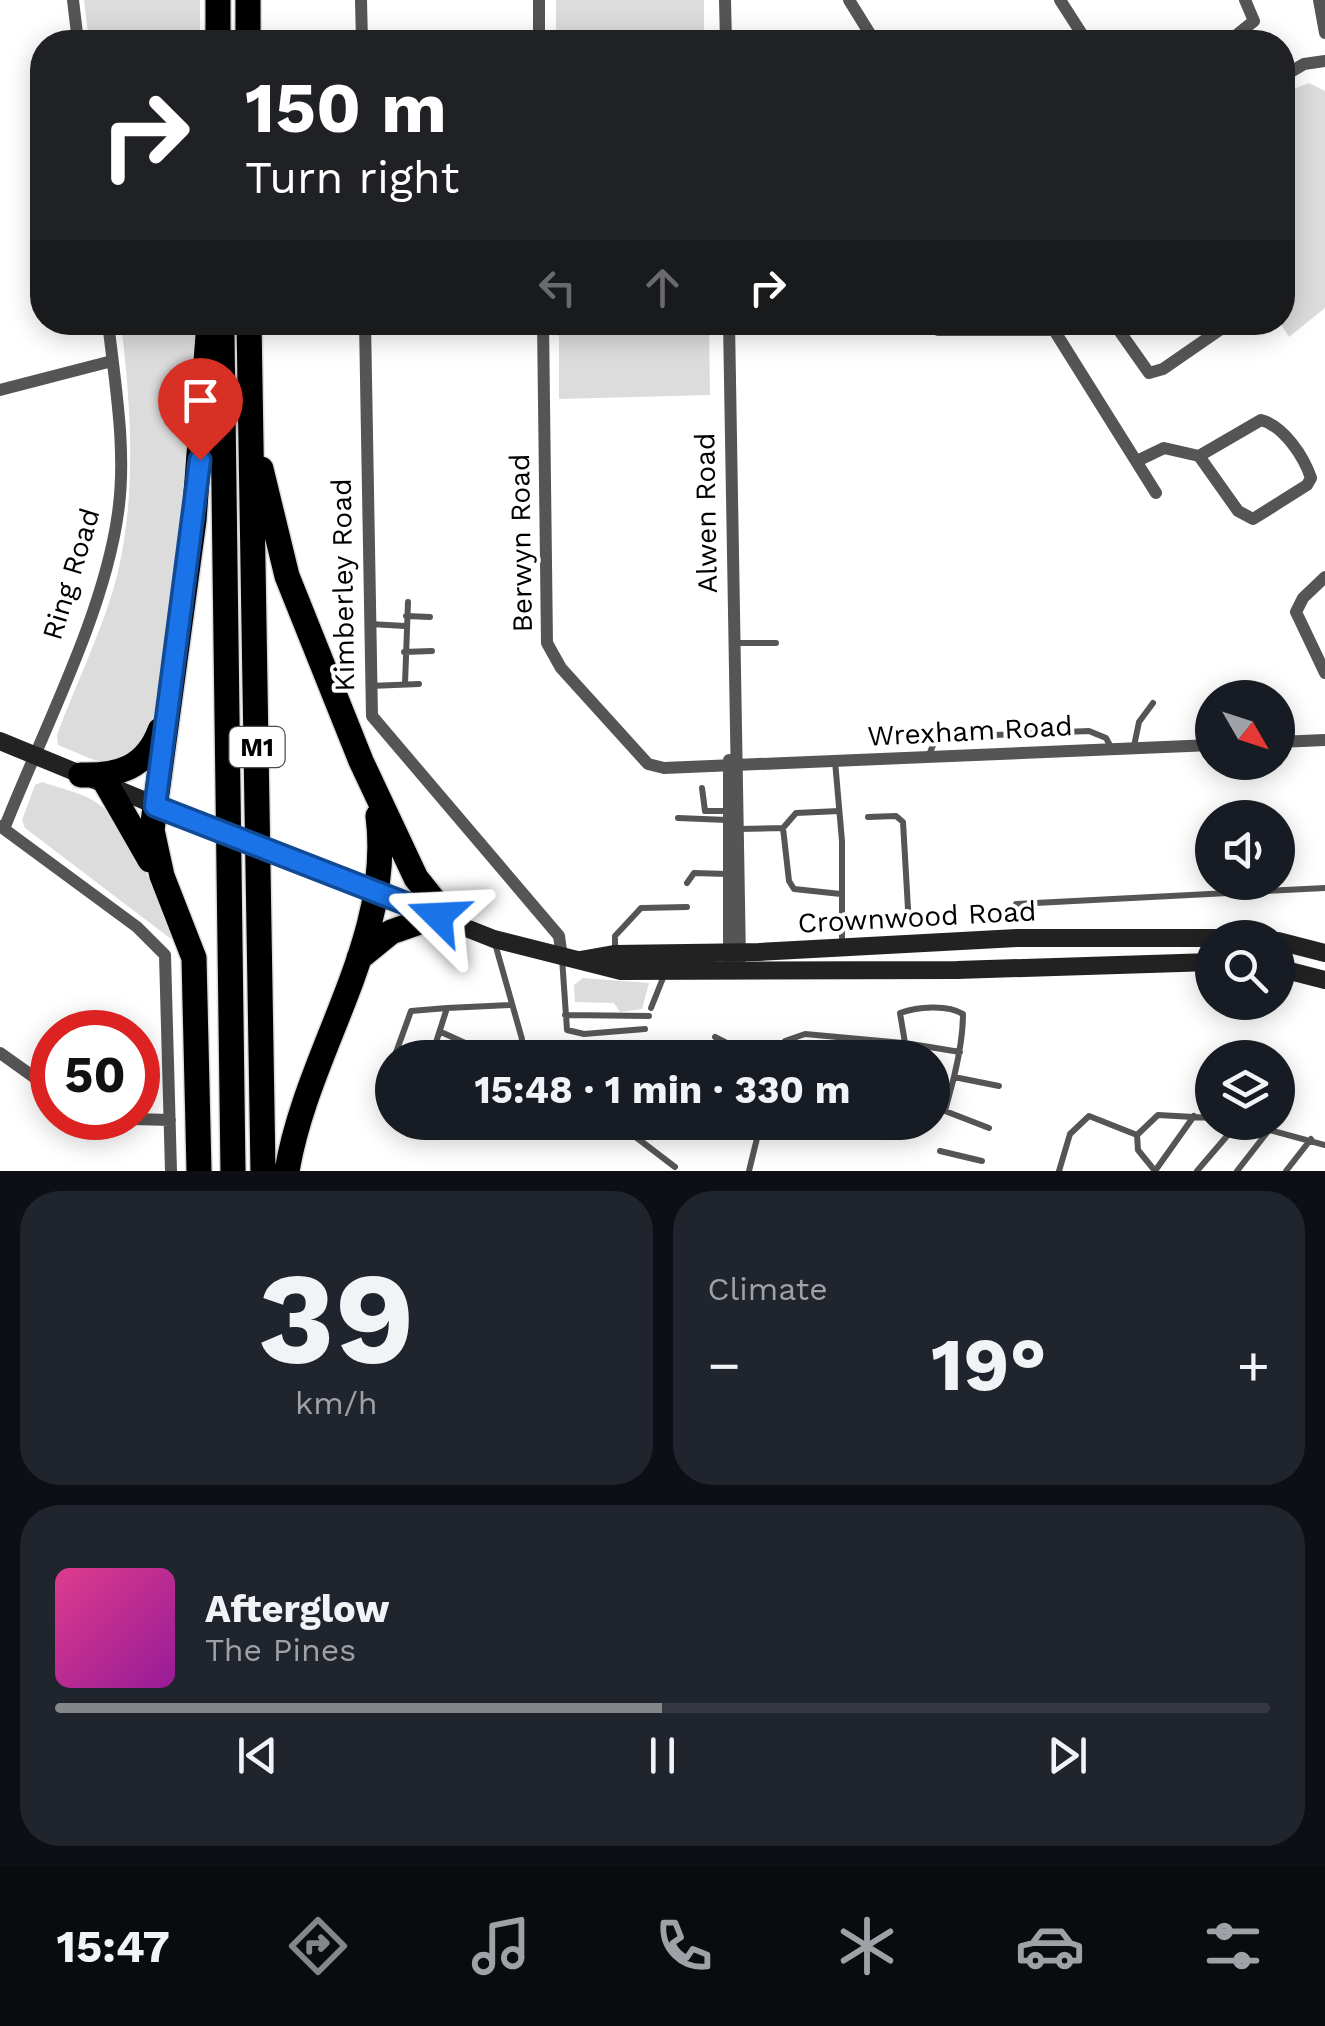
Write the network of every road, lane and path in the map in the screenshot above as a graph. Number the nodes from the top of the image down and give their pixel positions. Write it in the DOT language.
graph roads {
  1 [pos="74,0"];
  2 [pos="218,0"];
  3 [pos="248,0"];
  4 [pos="361,0"];
  5 [pos="539,0"];
  6 [pos="726,0"];
  7 [pos="848,0"];
  8 [pos="1060,0"];
  9 [pos="1245,0"];
  10 [pos="1318,0"];
  11 [pos="77,30"];
  12 [pos="218,30"];
  13 [pos="248,30"];
  14 [pos="362,30"];
  15 [pos="540,30"];
  16 [pos="726,30"];
  17 [pos="867,30"];
  18 [pos="1079,30"];
  19 [pos="1243,30"];
  20 [pos="1325,32"];
  21 [pos="1325,61"];
  22 [pos="1295,69"];
  23 [pos="109,335"];
  24 [pos="208,335"];
  25 [pos="222,335"];
  26 [pos="250,335"];
  27 [pos="365,335"];
  28 [pos="543,335"];
  29 [pos="729,335"];
  30 [pos="1057,335"];
  31 [pos="1122,335"];
  32 [pos="1212,335"];
  33 [pos="112,360"];
  34 [pos="0,390"];
  35 [pos="251,441"];
  36 [pos="1199,456"];
  37 [pos="1137,461"];
  38 [pos="1156,493"];
  39 [pos="1325,577"];
  40 [pos="408,602"];
  41 [pos="406,616"];
  42 [pos="430,617"];
  43 [pos="368,624"];
  44 [pos="405,626"];
  45 [pos="732,643"];
  46 [pos="776,643"];
  47 [pos="432,651"];
  48 [pos="404,652"];
  49 [pos="1325,673"];
  50 [pos="405,684"];
  51 [pos="419,684"];
  52 [pos="369,686"];
  53 [pos="170,702"];
  54 [pos="1153,703"];
  55 [pos="1325,740"];
  56 [pos="0,741"];
  57 [pos="1295,741"];
  58 [pos="1195,746"];
  59 [pos="1134,749"];
  60 [pos="1112,750"];
  61 [pos="34,754"];
  62 [pos="928,758"];
  63 [pos="835,762"];
  64 [pos="734,764"];
  65 [pos="81,774"];
  66 [pos="107,785"];
  67 [pos="702,788"];
  68 [pos="376,796"];
  69 [pos="155,806"];
  70 [pos="839,811"];
  71 [pos="868,817"];
  72 [pos="678,818"];
  73 [pos="730,822"];
  74 [pos="2,827"];
  75 [pos="782,828"];
  76 [pos="728,874"];
  77 [pos="162,876"];
  78 [pos="687,883"];
  79 [pos="1325,888"];
  80 [pos="378,894"];
  81 [pos="841,894"];
  82 [pos="1016,904"];
  83 [pos="687,907"];
  84 [pos="908,909"];
  85 [pos="444,919"];
  86 [pos="494,938"];
  87 [pos="1195,938"];
  88 [pos="1295,945"];
  89 [pos="842,949"];
  90 [pos="1325,953"];
  91 [pos="614,954"];
  92 [pos="571,958"];
  93 [pos="356,962"];
  94 [pos="734,962"];
  95 [pos="1195,962"];
  96 [pos="666,972"];
  97 [pos="1295,972"];
  98 [pos="1325,980"];
  99 [pos="510,1005"];
  100 [pos="447,1008"];
  101 [pos="565,1015"];
  102 [pos="646,1029"];
  103 [pos="441,1032"];
  104 [pos="715,1037"];
  105 [pos="400,1040"];
  106 [pos="438,1040"];
  107 [pos="459,1040"];
  108 [pos="522,1040"];
  109 [pos="721,1040"];
  110 [pos="788,1040"];
  111 [pos="872,1040"];
  112 [pos="904,1040"];
  113 [pos="950,1050"];
  114 [pos="960,1052"];
  115 [pos="0,1053"];
  116 [pos="30,1074"];
  117 [pos="954,1077"];
  118 [pos="998,1086"];
  119 [pos="1194,1114"];
  120 [pos="160,1120"];
  121 [pos="170,1120"];
  122 [pos="989,1128"];
  123 [pos="1137,1135"];
  124 [pos="1295,1136"];
  125 [pos="640,1140"];
  126 [pos="757,1140"];
  127 [pos="1224,1140"];
  128 [pos="1261,1140"];
  129 [pos="1310,1140"];
  130 [pos="1325,1146"];
  131 [pos="940,1151"];
  132 [pos="982,1161"];
  133 [pos="675,1166"];
  134 [pos="171,1171"];
  135 [pos="199,1171"];
  136 [pos="233,1171"];
  137 [pos="263,1171"];
  138 [pos="287,1171"];
  139 [pos="749,1171"];
  140 [pos="1059,1171"];
  141 [pos="1155,1171"];
  142 [pos="1197,1171"];
  143 [pos="1237,1171"];
  144 [pos="1286,1171"];
  1 -- 11 [label="street"];
  2 -- 12 [label="highway"];
  3 -- 13 [label="highway"];
  4 -- 14 [label="street"];
  5 -- 15 [label="street"];
  6 -- 16 [label="street"];
  7 -- 17 [label="street"];
  8 -- 18 [label="street"];
  9 -- 19 [label="street"];
  10 -- 20 [label="street"];
  21 -- 22 [label="street"];
  23 -- 33 [label="street, Ring Road"];
  24 -- 53 [label="highway"];
  25 -- 136 [label="highway, M1"];
  26 -- 35 [label="highway, M1"];
  27 -- 43 [label="street, Kimberley Road"];
  28 -- 64 [label="street, Berwyn Road"];
  29 -- 45 [label="street, Alwen Road"];
  30 -- 37 [label="street"];
  31 -- 32 [label="street"];
  33 -- 34 [label="street"];
  33 -- 61 [label="street, Ring Road"];
  35 -- 68 [label="highway"];
  35 -- 137 [label="highway, M1"];
  36 -- 36 [label="street"];
  36 -- 37 [label="street"];
  37 -- 38 [label="street"];
  39 -- 49 [label="street"];
  40 -- 41 [label="lane"];
  41 -- 42 [label="lane"];
  41 -- 44 [label="lane"];
  43 -- 44 [label="lane"];
  43 -- 52 [label="street, Kimberley Road"];
  44 -- 48 [label="lane"];
  45 -- 46 [label="lane"];
  45 -- 64 [label="street, Alwen Road"];
  47 -- 48 [label="lane"];
  48 -- 50 [label="lane"];
  50 -- 51 [label="lane"];
  50 -- 52 [label="lane"];
  52 -- 92 [label="street, Kimberley Road"];
  53 -- 65 [label="highway"];
  53 -- 69 [label="highway"];
  54 -- 59 [label="lane"];
  55 -- 57 [label="street"];
  56 -- 61 [label="main road, Crownwood Road"];
  58 -- 59 [label="street, Wrexham Road"];
  59 -- 60 [label="street, Wrexham Road"];
  60 -- 62 [label="street, Wrexham Road"];
  60 -- 62 [label="lane"];
  61 -- 65 [label="main road, Crownwood Road"];
  61 -- 74 [label="street, Ring Road"];
  62 -- 63 [label="street, Wrexham Road"];
  63 -- 64 [label="street, Wrexham Road"];
  63 -- 70 [label="lane"];
  64 -- 73 [label="street, Alwen Road"];
  64 -- 73 [label="street, Alwen Road"];
  65 -- 66 [label="main road, Crownwood Road"];
  66 -- 69 [label="main road, Crownwood Road"];
  66 -- 77 [label="highway"];
  67 -- 73 [label="lane"];
  68 -- 80 [label="highway"];
  68 -- 85 [label="highway"];
  69 -- 77 [label="highway"];
  69 -- 80 [label="main road, Crownwood Road, bridge"];
  70 -- 75 [label="lane"];
  70 -- 81 [label="lane"];
  71 -- 84 [label="lane"];
  72 -- 73 [label="lane"];
  73 -- 75 [label="lane"];
  73 -- 76 [label="street, Alwen Road"];
  73 -- 94 [label="street, Alwen Road"];
  74 -- 121 [label="street"];
  75 -- 81 [label="lane"];
  76 -- 78 [label="lane"];
  76 -- 94 [label="street, Alwen Road"];
  77 -- 135 [label="highway"];
  79 -- 82 [label="lane"];
  80 -- 85 [label="main road, Crownwood Road"];
  80 -- 93 [label="highway"];
  81 -- 89 [label="lane"];
  83 -- 91 [label="lane"];
  85 -- 86 [label="main road, Crownwood Road"];
  85 -- 93 [label="highway"];
  86 -- 92 [label="main road, Crownwood Road"];
  86 -- 99 [label="lane"];
  87 -- 89 [label="main road, Crownwood Road"];
  88 -- 90 [label="main road"];
  89 -- 94 [label="main road, Crownwood Road"];
  91 -- 92 [label="main road, Crownwood Road"];
  91 -- 94 [label="main road, Crownwood Road"];
  92 -- 96 [label="main road, Crownwood Road"];
  92 -- 101 [label="lane"];
  93 -- 138 [label="highway"];
  94 -- 95 [label="main road, Crownwood Road"];
  94 -- 96 [label="main road, Crownwood Road"];
  96 -- 101 [label="lane"];
  97 -- 98 [label="main road"];
  99 -- 100 [label="lane"];
  99 -- 108 [label="lane"];
  100 -- 103 [label="lane"];
  100 -- 105 [label="lane"];
  101 -- 102 [label="lane"];
  103 -- 106 [label="lane"];
  103 -- 107 [label="lane"];
  104 -- 109 [label="lane"];
  110 -- 111 [label="lane"];
  112 -- 114 [label="lane"];
  113 -- 114 [label="lane"];
  114 -- 117 [label="lane"];
  115 -- 116 [label="street"];
  117 -- 118 [label="lane"];
  117 -- 122 [label="lane"];
  119 -- 123 [label="lane"];
  119 -- 141 [label="lane"];
  120 -- 121 [label="street"];
  121 -- 134 [label="street"];
  123 -- 140 [label="lane"];
  123 -- 141 [label="lane"];
  124 -- 129 [label="lane"];
  125 -- 133 [label="lane"];
  126 -- 139 [label="lane"];
  127 -- 142 [label="lane"];
  128 -- 143 [label="lane"];
  129 -- 130 [label="lane"];
  129 -- 144 [label="lane"];
  131 -- 132 [label="lane"];
}
